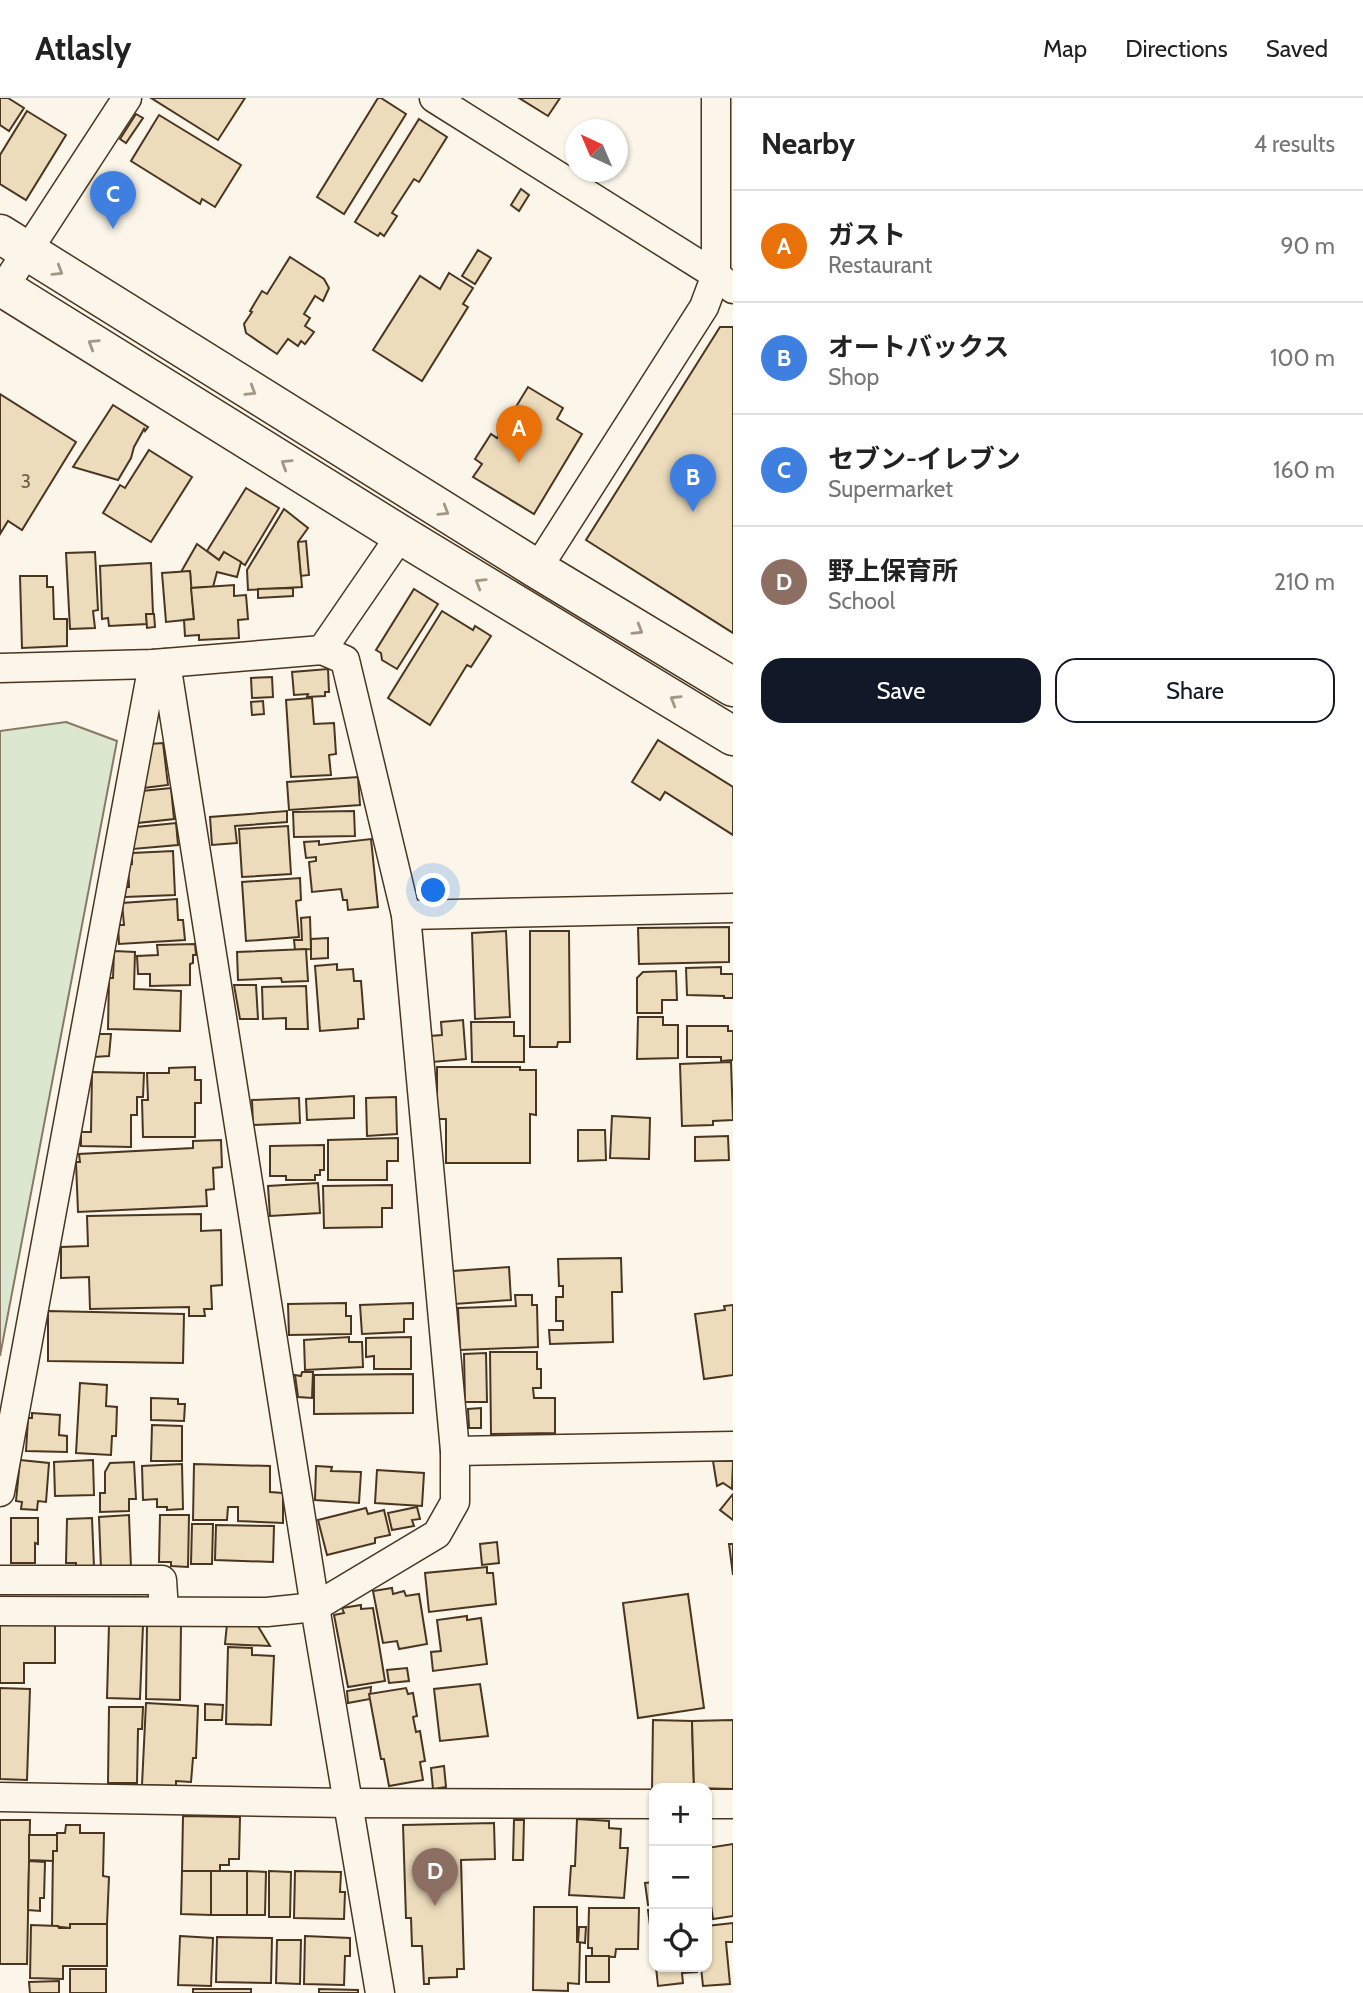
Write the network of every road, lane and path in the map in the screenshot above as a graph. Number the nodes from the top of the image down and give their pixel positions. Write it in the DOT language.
graph roads {
  1 [pos="127,98"];
  2 [pos="434,98"];
  3 [pos="716,98"];
  4 [pos="13,243"];
  5 [pos="724,282"];
  6 [pos="1,289"];
  7 [pos="401,536"];
  8 [pos="537,569"];
  9 [pos="322,650"];
  10 [pos="159,664"];
  11 [pos="0,668"];
  12 [pos="733,687"];
  13 [pos="733,736"];
  14 [pos="733,908"];
  15 [pos="406,915"];
  16 [pos="733,1446"];
  17 [pos="455,1451"];
  18 [pos="0,1492"];
  19 [pos="0,1580"];
  20 [pos="315,1607"];
  21 [pos="0,1611"];
  22 [pos="164,1611"];
  23 [pos="0,1797"];
  24 [pos="347,1802"];
  25 [pos="649,1804"];
  26 [pos="712,1804"];
  27 [pos="733,1804"];
  28 [pos="380,1993"];
  1 -- 4 [label="street"];
  2 -- 5 [label="street"];
  3 -- 5 [label="street"];
  4 -- 6 [label="street"];
  4 -- 8 [label="street, one-way"];
  5 -- 8 [label="street"];
  7 -- 6 [label="street, one-way"];
  7 -- 9 [label="street"];
  13 -- 7 [label="street, one-way"];
  8 -- 12 [label="street, one-way"];
  9 -- 10 [label="street"];
  9 -- 15 [label="street"];
  10 -- 11 [label="street"];
  10 -- 18 [label="street"];
  10 -- 20 [label="street"];
  14 -- 15 [label="street"];
  15 -- 17 [label="street"];
  16 -- 17 [label="street"];
  17 -- 20 [label="street"];
  19 -- 22 [label="street"];
  20 -- 22 [label="street"];
  20 -- 24 [label="street"];
  21 -- 22 [label="street"];
  23 -- 24 [label="street"];
  24 -- 25 [label="street"];
  24 -- 28 [label="street"];
  26 -- 27 [label="street"];
}
